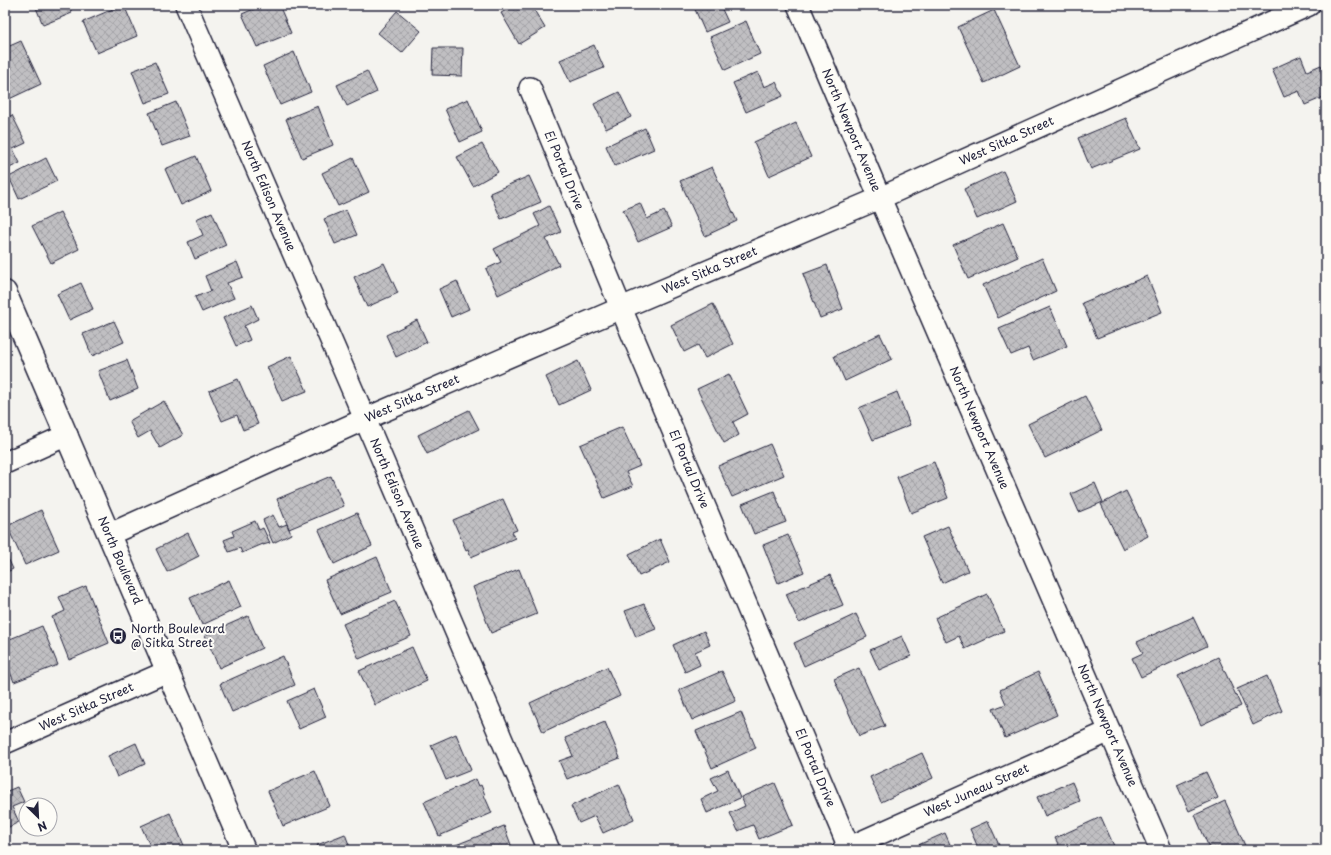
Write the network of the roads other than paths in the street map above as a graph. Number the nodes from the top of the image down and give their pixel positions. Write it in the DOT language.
graph roads {
  1 [pos="186,5"];
  2 [pos="798,5"];
  3 [pos="1309,5"];
  4 [pos="530,88"];
  5 [pos="880,198"];
  6 [pos="5,292"];
  7 [pos="620,308"];
  8 [pos="365,419"];
  9 [pos="67,435"];
  10 [pos="5,463"];
  11 [pos="110,534"];
  12 [pos="168,671"];
  13 [pos="1110,732"];
  14 [pos="5,743"];
  15 [pos="847,849"];
  16 [pos="244,850"];
  17 [pos="549,850"];
  18 [pos="1161,850"];
  1 -- 8 [label="street, North Edison Avenue"];
  2 -- 5 [label="street, North Newport Avenue"];
  3 -- 5 [label="street, West Sitka Street"];
  4 -- 7 [label="street, El Portal Drive"];
  5 -- 7 [label="street, West Sitka Street"];
  5 -- 13 [label="street, North Newport Avenue"];
  6 -- 9 [label="street, North Boulevard"];
  7 -- 8 [label="street, West Sitka Street"];
  7 -- 15 [label="street, El Portal Drive"];
  8 -- 11 [label="street, West Sitka Street"];
  8 -- 17 [label="street, North Edison Avenue"];
  9 -- 10 [label="street"];
  9 -- 11 [label="street, North Boulevard"];
  11 -- 12 [label="street, North Boulevard"];
  12 -- 14 [label="street, West Sitka Street"];
  12 -- 16 [label="street, North Boulevard"];
  13 -- 15 [label="street, West Juneau Street"];
  13 -- 18 [label="street, North Newport Avenue"];
}
